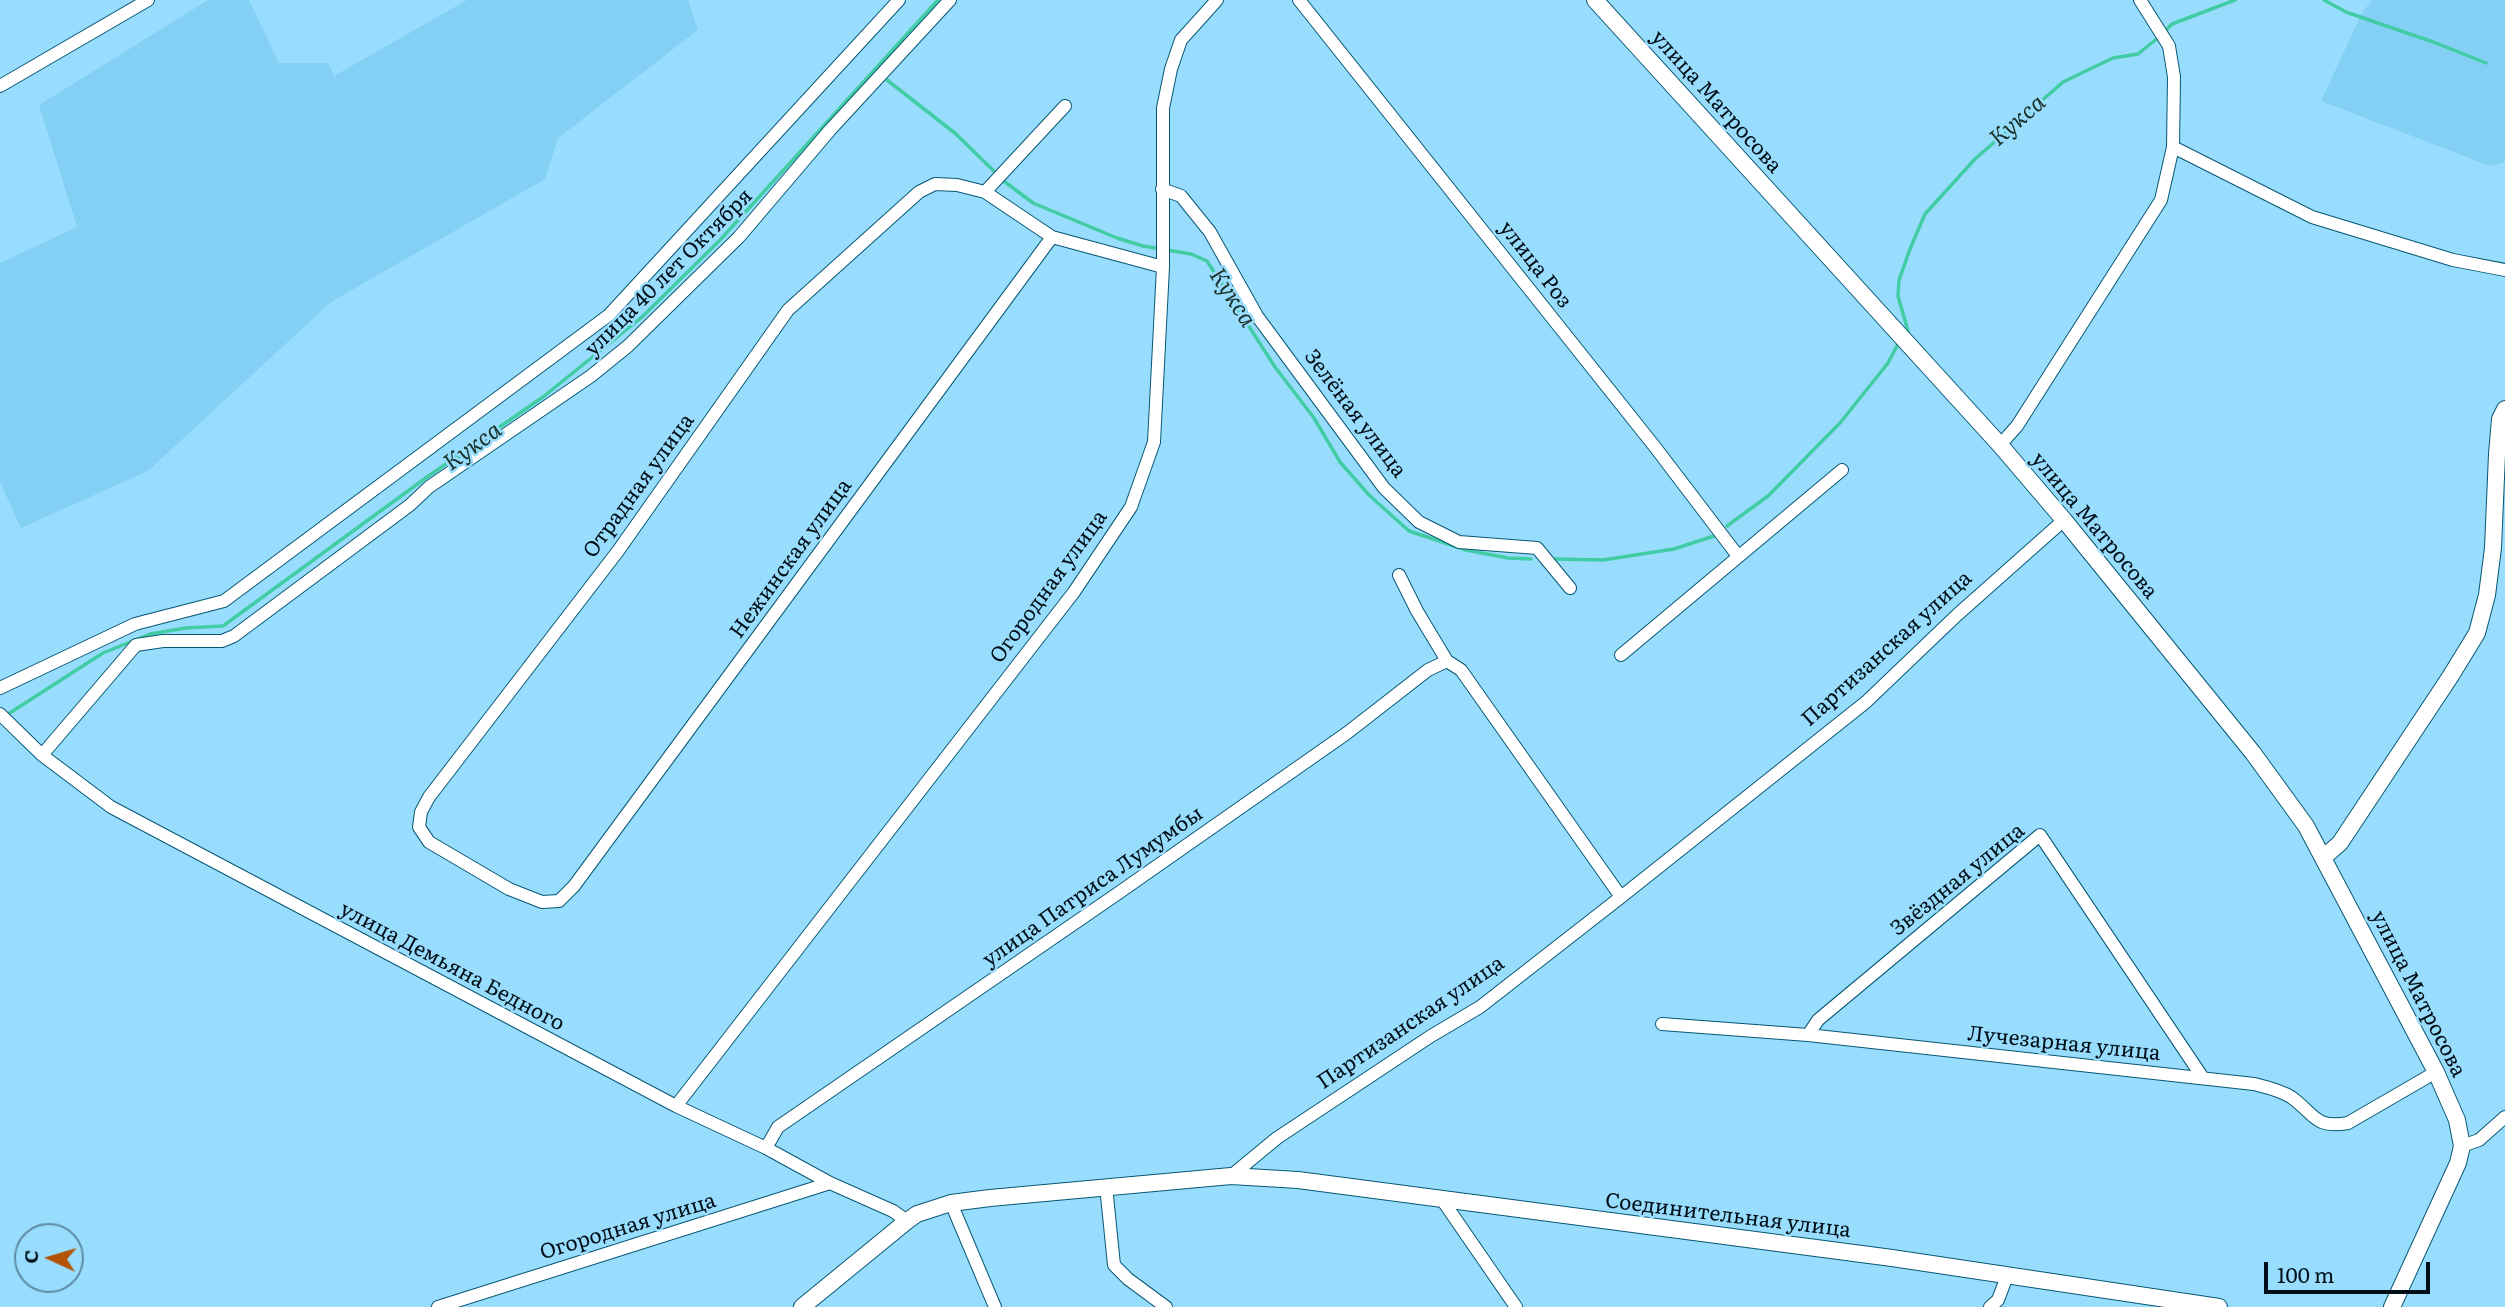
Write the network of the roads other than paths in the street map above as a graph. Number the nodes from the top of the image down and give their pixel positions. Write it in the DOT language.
graph roads {
  1 [pos="148,0"];
  2 [pos="899,0"];
  3 [pos="950,0"];
  4 [pos="1217,0"];
  5 [pos="1299,0"];
  6 [pos="1595,0"];
  7 [pos="2140,0"];
  8 [pos="0,86"];
  9 [pos="1065,106"];
  10 [pos="2173,147"];
  11 [pos="1163,190"];
  12 [pos="985,192"];
  13 [pos="1052,237"];
  14 [pos="1163,261"];
  15 [pos="2505,270"];
  16 [pos="2505,410"];
  17 [pos="2000,445"];
  18 [pos="1842,470"];
  19 [pos="2063,520"];
  20 [pos="1738,556"];
  21 [pos="1399,575"];
  22 [pos="1570,588"];
  23 [pos="1621,655"];
  24 [pos="1447,661"];
  25 [pos="0,688"];
  26 [pos="4,720"];
  27 [pos="42,755"];
  28 [pos="2324,857"];
  29 [pos="1621,897"];
  30 [pos="559,901"];
  31 [pos="1662,1024"];
  32 [pos="1808,1035"];
  33 [pos="2436,1072"];
  34 [pos="2203,1078"];
  35 [pos="676,1106"];
  36 [pos="2505,1117"];
  37 [pos="2462,1146"];
  38 [pos="766,1148"];
  39 [pos="1231,1177"];
  40 [pos="830,1184"];
  41 [pos="1105,1186"];
  42 [pos="1443,1200"];
  43 [pos="951,1203"];
  44 [pos="907,1221"];
  45 [pos="2007,1276"];
  46 [pos="438,1307"];
  47 [pos="802,1307"];
  48 [pos="995,1307"];
  49 [pos="1166,1307"];
  50 [pos="1516,1307"];
  51 [pos="1990,1307"];
  52 [pos="2219,1307"];
  53 [pos="2392,1307"];
  1 -- 8 [label="street"];
  2 -- 25 [label="street, улица 40 лет Октября"];
  3 -- 27 [label="street, улица 40 лет Октября"];
  4 -- 11 [label="street, Огородная улица"];
  5 -- 20 [label="street, улица Роз"];
  6 -- 17 [label="street, улица Матросова"];
  7 -- 10 [label="street"];
  9 -- 12 [label="street"];
  10 -- 15 [label="street"];
  10 -- 17 [label="street"];
  11 -- 14 [label="street, Огородная улица"];
  11 -- 22 [label="street, Зелёная улица"];
  12 -- 13 [label="street"];
  12 -- 30 [label="street, Отрадная улица"];
  13 -- 14 [label="street"];
  13 -- 30 [label="street, Нежинская улица"];
  14 -- 35 [label="street, Огородная улица"];
  16 -- 28 [label="street"];
  17 -- 19 [label="street, улица Матросова"];
  18 -- 20 [label="street"];
  19 -- 28 [label="street, улица Матросова"];
  19 -- 29 [label="street, Партизанская улица"];
  20 -- 23 [label="street"];
  21 -- 24 [label="street"];
  24 -- 29 [label="street"];
  24 -- 38 [label="street, улица Патриса Лумумбы"];
  26 -- 27 [label="street, улица Демьяна Бедного"];
  27 -- 35 [label="street, улица Демьяна Бедного"];
  28 -- 33 [label="street, улица Матросова"];
  29 -- 39 [label="street, Партизанская улица"];
  31 -- 32 [label="street, Лучезарная улица"];
  32 -- 34 [label="street, Лучезарная улица"];
  32 -- 34 [label="street, Звёздная улица"];
  33 -- 34 [label="street, Лучезарная улица"];
  33 -- 37 [label="street, улица Матросова"];
  35 -- 38 [label="street, улица Демьяна Бедного"];
  36 -- 37 [label="street"];
  37 -- 53 [label="street"];
  38 -- 40 [label="street, улица Демьяна Бедного"];
  39 -- 41 [label="street"];
  39 -- 42 [label="street, Соединительная улица"];
  40 -- 44 [label="street, улица Демьяна Бедного"];
  40 -- 46 [label="street, Огородная улица"];
  41 -- 43 [label="street"];
  41 -- 49 [label="street"];
  42 -- 45 [label="street, Соединительная улица"];
  42 -- 50 [label="street"];
  43 -- 44 [label="street"];
  43 -- 48 [label="street"];
  44 -- 47 [label="street"];
  45 -- 51 [label="street"];
  45 -- 52 [label="street, Соединительная улица"];
}
